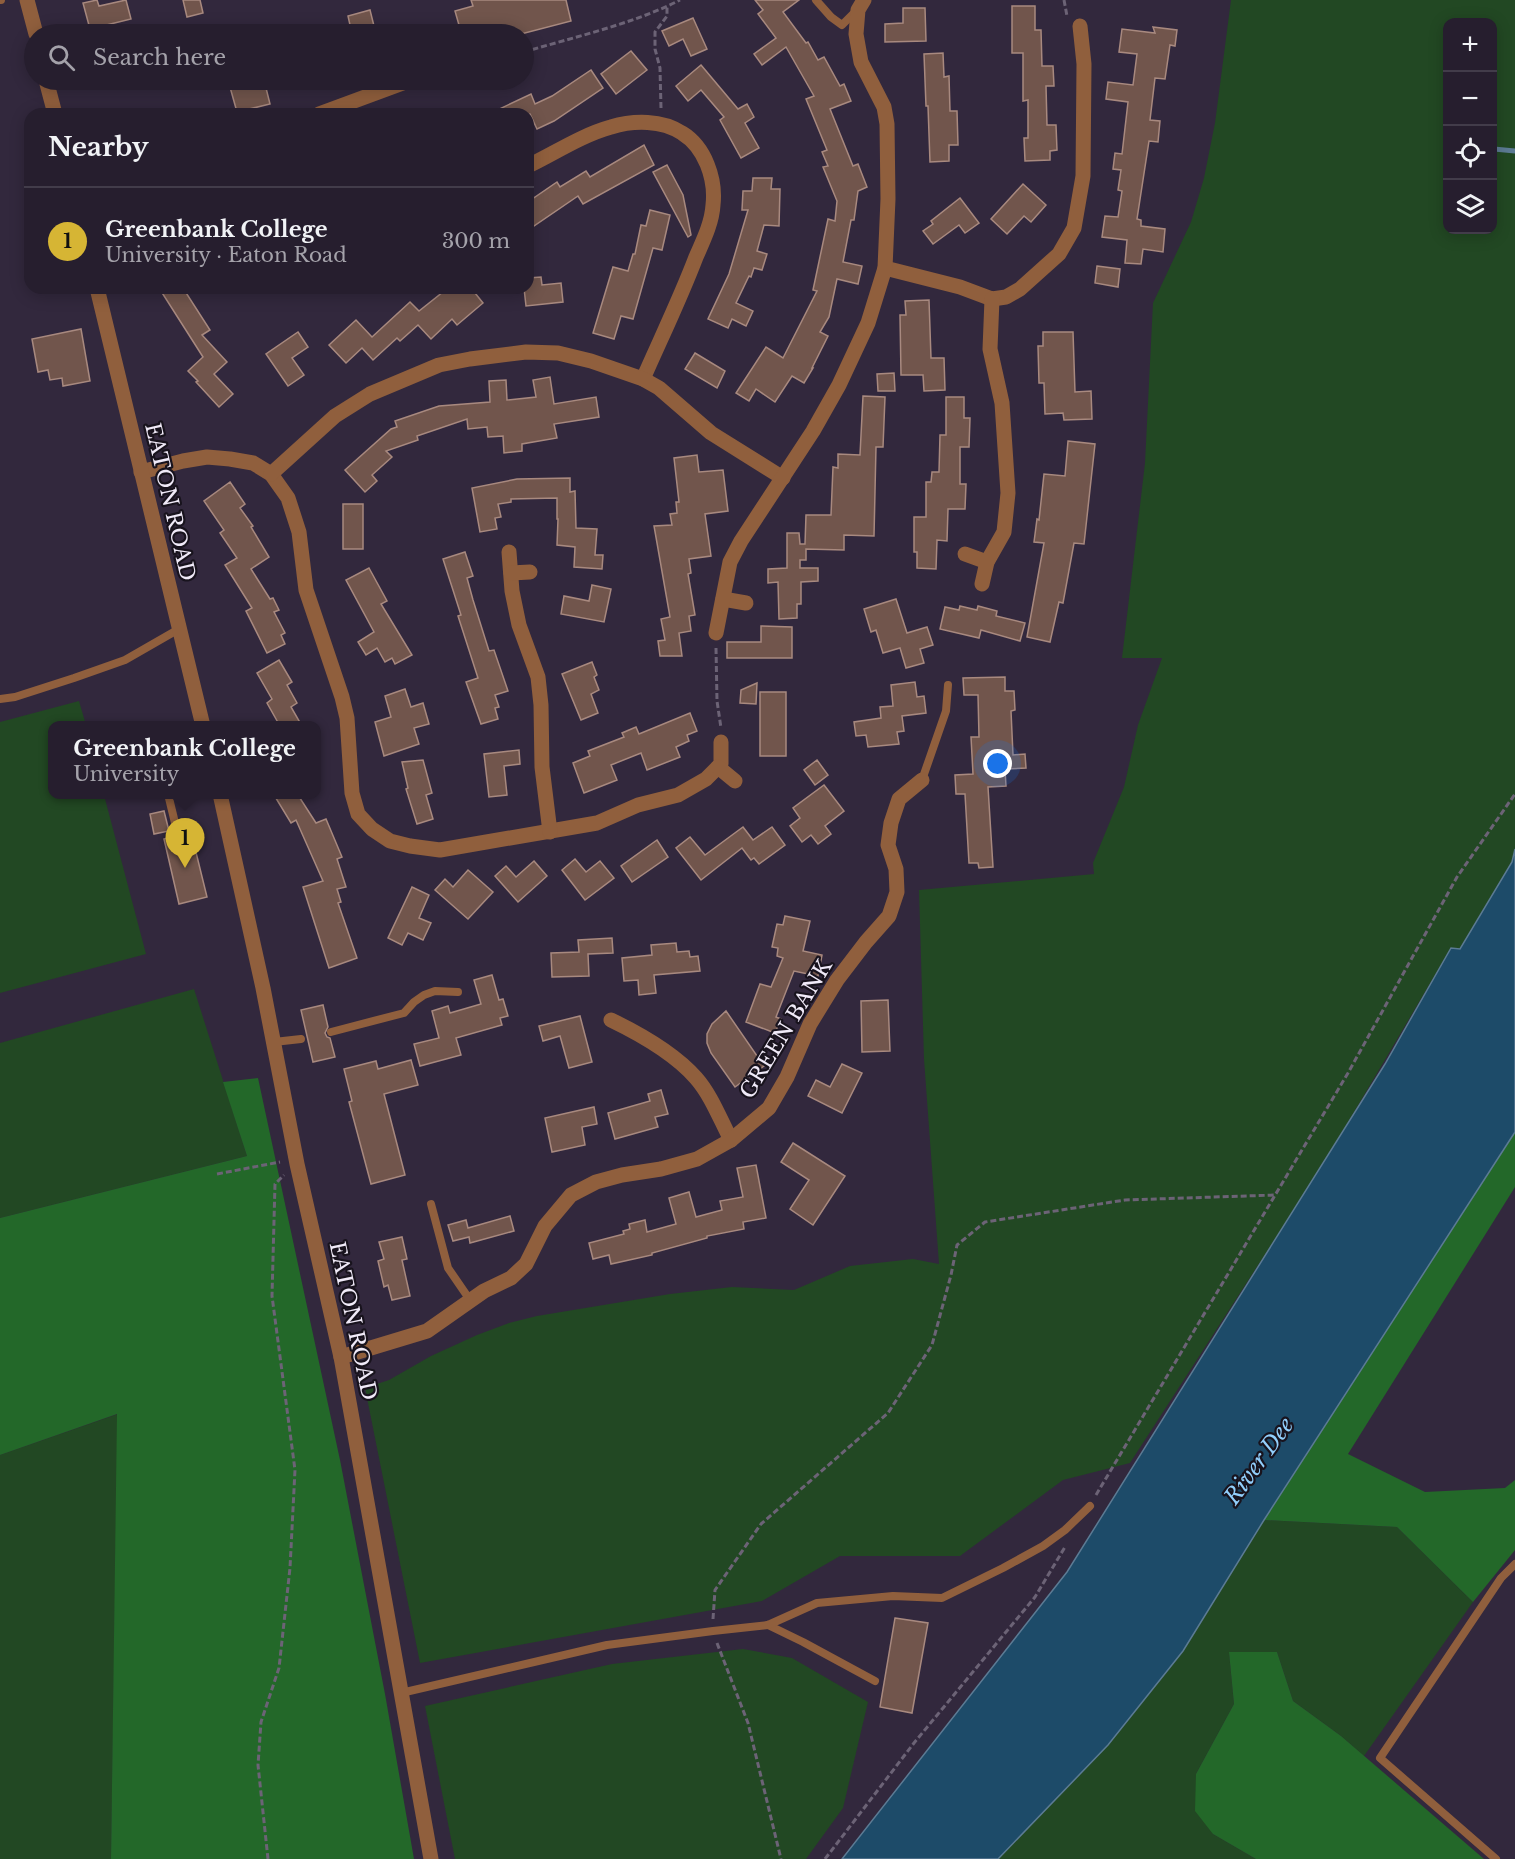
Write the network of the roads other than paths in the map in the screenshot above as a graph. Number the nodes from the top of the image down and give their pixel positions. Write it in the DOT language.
graph roads {
  1 [pos="27,0"];
  2 [pos="816,0"];
  3 [pos="861,5"];
  4 [pos="33,24"];
  5 [pos="1080,26"];
  6 [pos="49,90"];
  7 [pos="384,90"];
  8 [pos="53,108"];
  9 [pos="335,108"];
  10 [pos="534,163"];
  11 [pos="885,268"];
  12 [pos="98,294"];
  13 [pos="992,299"];
  14 [pos="643,379"];
  15 [pos="141,472"];
  16 [pos="271,474"];
  17 [pos="783,478"];
  18 [pos="509,552"];
  19 [pos="965,554"];
  20 [pos="987,562"];
  21 [pos="531,572"];
  22 [pos="511,573"];
  23 [pos="982,584"];
  24 [pos="723,599"];
  25 [pos="746,603"];
  26 [pos="179,629"];
  27 [pos="716,633"];
  28 [pos="948,685"];
  29 [pos="0,699"];
  30 [pos="202,721"];
  31 [pos="722,742"];
  32 [pos="718,767"];
  33 [pos="922,780"];
  34 [pos="735,781"];
  35 [pos="169,799"];
  36 [pos="221,799"];
  37 [pos="176,827"];
  38 [pos="550,832"];
  39 [pos="458,992"];
  40 [pos="611,1020"];
  41 [pos="331,1032"];
  42 [pos="301,1039"];
  43 [pos="274,1042"];
  44 [pos="730,1140"];
  45 [pos="432,1204"];
  46 [pos="470,1300"];
  47 [pos="341,1357"];
  48 [pos="1090,1506"];
  49 [pos="1515,1564"];
  50 [pos="768,1625"];
  51 [pos="875,1681"];
  52 [pos="401,1693"];
  53 [pos="430,1859"];
  54 [pos="1496,1859"];
  1 -- 4 [label="street"];
  2 -- 3 [label="lane"];
  3 -- 11 [label="street"];
  5 -- 13 [label="street"];
  6 -- 8 [label="street"];
  7 -- 9 [label="street"];
  10 -- 14 [label="street"];
  11 -- 13 [label="street"];
  11 -- 17 [label="street"];
  12 -- 15 [label="street, EATON ROAD"];
  13 -- 20 [label="street"];
  14 -- 16 [label="street"];
  14 -- 17 [label="street"];
  15 -- 16 [label="street"];
  15 -- 26 [label="street, EATON ROAD"];
  16 -- 38 [label="street"];
  17 -- 24 [label="street"];
  18 -- 22 [label="street"];
  19 -- 20 [label="street"];
  20 -- 23 [label="street"];
  21 -- 22 [label="street"];
  22 -- 38 [label="street"];
  24 -- 25 [label="street"];
  24 -- 27 [label="street"];
  26 -- 29 [label="lane"];
  26 -- 30 [label="street, EATON ROAD"];
  28 -- 33 [label="lane"];
  31 -- 32 [label="street"];
  32 -- 34 [label="street"];
  32 -- 38 [label="street"];
  33 -- 44 [label="street, GREEN BANK"];
  35 -- 37 [label="lane"];
  36 -- 43 [label="street, EATON ROAD"];
  39 -- 41 [label="lane"];
  40 -- 44 [label="street"];
  42 -- 43 [label="lane"];
  43 -- 47 [label="street, EATON ROAD"];
  44 -- 46 [label="street, GREEN BANK"];
  45 -- 46 [label="lane"];
  46 -- 47 [label="street, GREEN BANK"];
  47 -- 52 [label="street, EATON ROAD"];
  48 -- 50 [label="lane"];
  49 -- 54 [label="lane"];
  50 -- 51 [label="lane"];
  50 -- 52 [label="lane"];
  52 -- 53 [label="street, EATON ROAD"];
}
